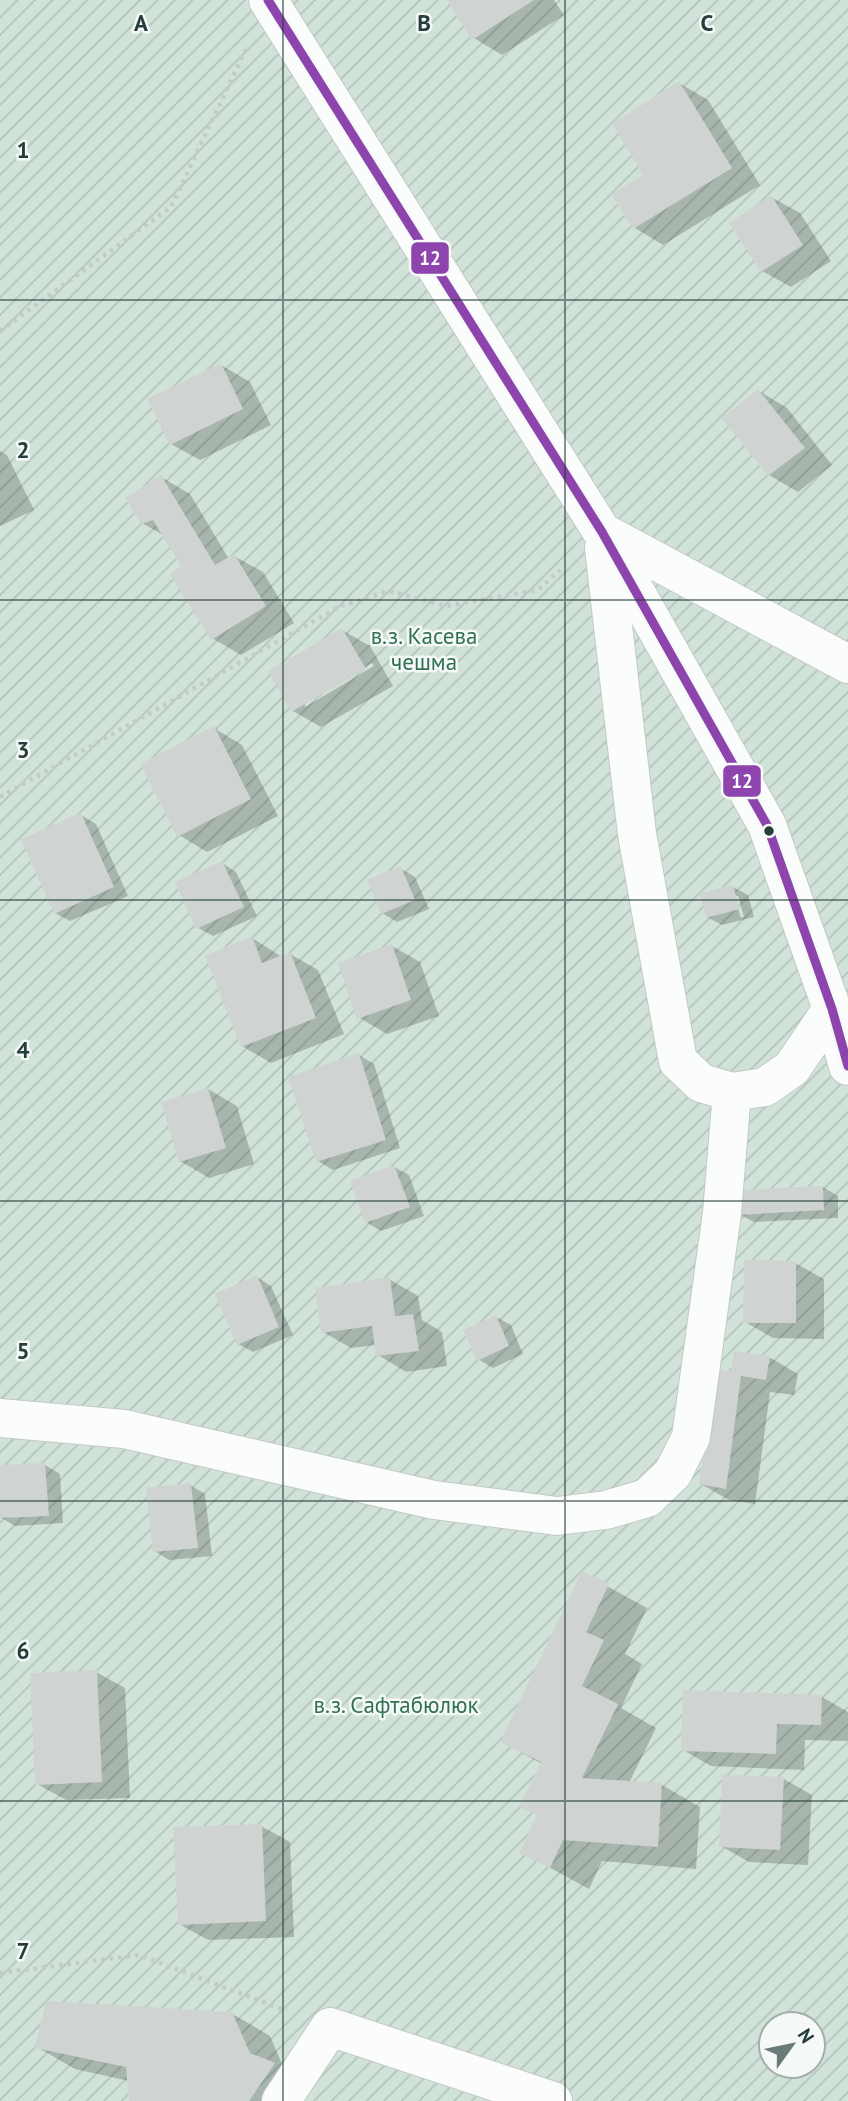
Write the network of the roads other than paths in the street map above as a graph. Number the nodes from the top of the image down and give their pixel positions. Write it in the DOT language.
graph roads {
  1 [pos="268,1"];
  2 [pos="602,532"];
  3 [pos="848,664"];
  4 [pos="832,1009"];
  5 [pos="848,1066"];
  6 [pos="732,1092"];
  7 [pos="0,1418"];
  8 [pos="281,2101"];
  9 [pos="553,2101"];
  1 -- 2 [label="street"];
  2 -- 3 [label="street"];
  2 -- 4 [label="street"];
  2 -- 6 [label="street"];
  4 -- 5 [label="street"];
  4 -- 6 [label="street"];
  6 -- 7 [label="street"];
  8 -- 9 [label="street"];
}
